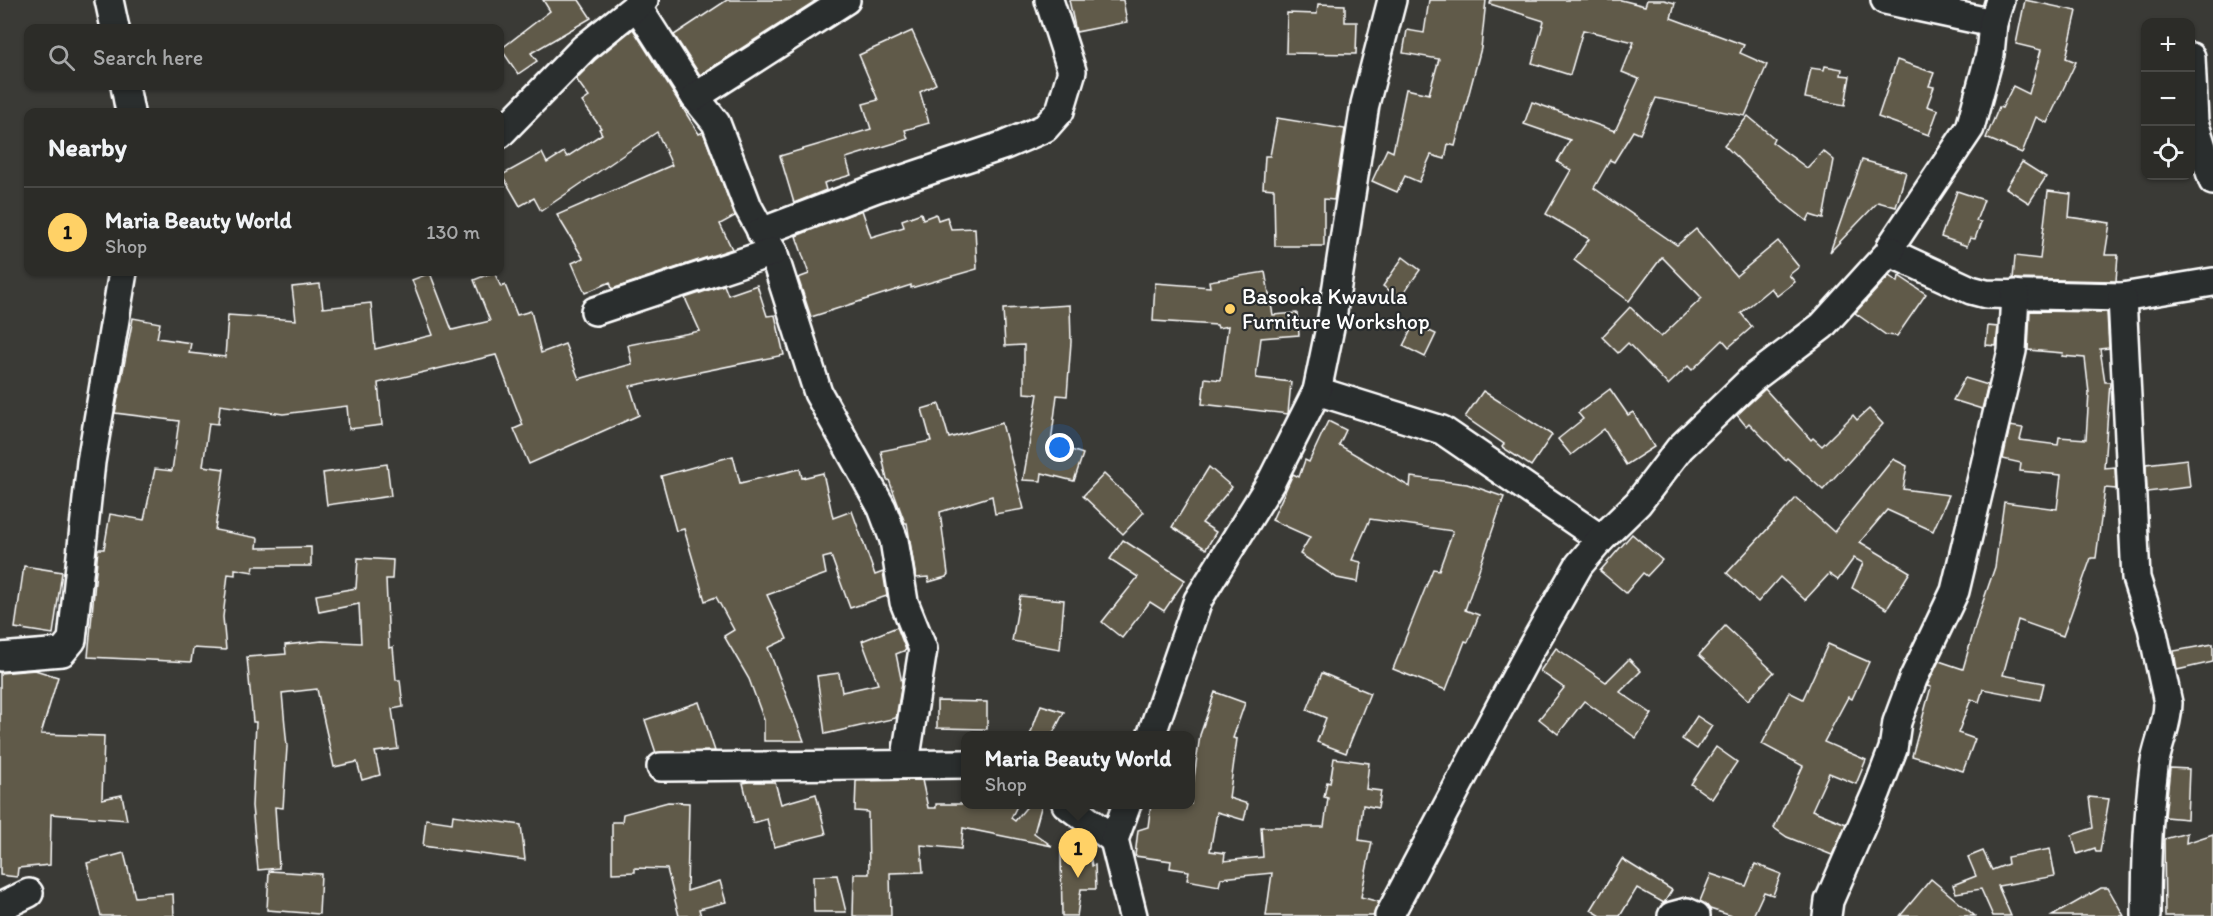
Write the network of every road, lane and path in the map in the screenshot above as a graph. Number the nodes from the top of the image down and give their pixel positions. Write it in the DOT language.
graph roads {
  1 [pos="109,0"];
  2 [pos="846,0"];
  3 [pos="1049,0"];
  4 [pos="1392,0"];
  5 [pos="1885,0"];
  6 [pos="641,3"];
  7 [pos="1997,11"];
  8 [pos="114,24"];
  9 [pos="2192,72"];
  10 [pos="126,90"];
  11 [pos="695,97"];
  12 [pos="129,108"];
  13 [pos="504,130"];
  14 [pos="2213,181"];
  15 [pos="767,242"];
  16 [pos="1891,250"];
  17 [pos="122,276"];
  18 [pos="2213,282"];
  19 [pos="2015,294"];
  20 [pos="2122,297"];
  21 [pos="595,311"];
  22 [pos="1317,391"];
  23 [pos="1601,538"];
  24 [pos="0,657"];
  25 [pos="1152,731"];
  26 [pos="905,763"];
  27 [pos="961,764"];
  28 [pos="661,767"];
  29 [pos="1073,809"];
  30 [pos="1124,809"];
  31 [pos="1114,840"];
  32 [pos="28,893"];
  33 [pos="0,907"];
  34 [pos="1823,915"];
  35 [pos="1133,916"];
  36 [pos="1389,916"];
  37 [pos="1672,916"];
  38 [pos="1696,916"];
  39 [pos="2146,916"];
  1 -- 8 [label="street"];
  2 -- 11 [label="street"];
  3 -- 15 [label="street"];
  4 -- 22 [label="street"];
  5 -- 7 [label="street"];
  6 -- 11 [label="street"];
  6 -- 13 [label="street"];
  7 -- 16 [label="street"];
  9 -- 14 [label="street"];
  10 -- 12 [label="street"];
  11 -- 15 [label="street"];
  15 -- 21 [label="street"];
  15 -- 26 [label="street"];
  16 -- 19 [label="street"];
  16 -- 23 [label="street"];
  17 -- 24 [label="street"];
  18 -- 20 [label="street"];
  19 -- 20 [label="street"];
  19 -- 34 [label="street"];
  20 -- 39 [label="street"];
  22 -- 23 [label="street"];
  22 -- 25 [label="street"];
  23 -- 36 [label="street"];
  26 -- 27 [label="street"];
  26 -- 28 [label="street"];
  29 -- 31 [label="street"];
  30 -- 31 [label="street"];
  31 -- 35 [label="street"];
  32 -- 33 [label="street"];
  37 -- 38 [label="street"];
}
